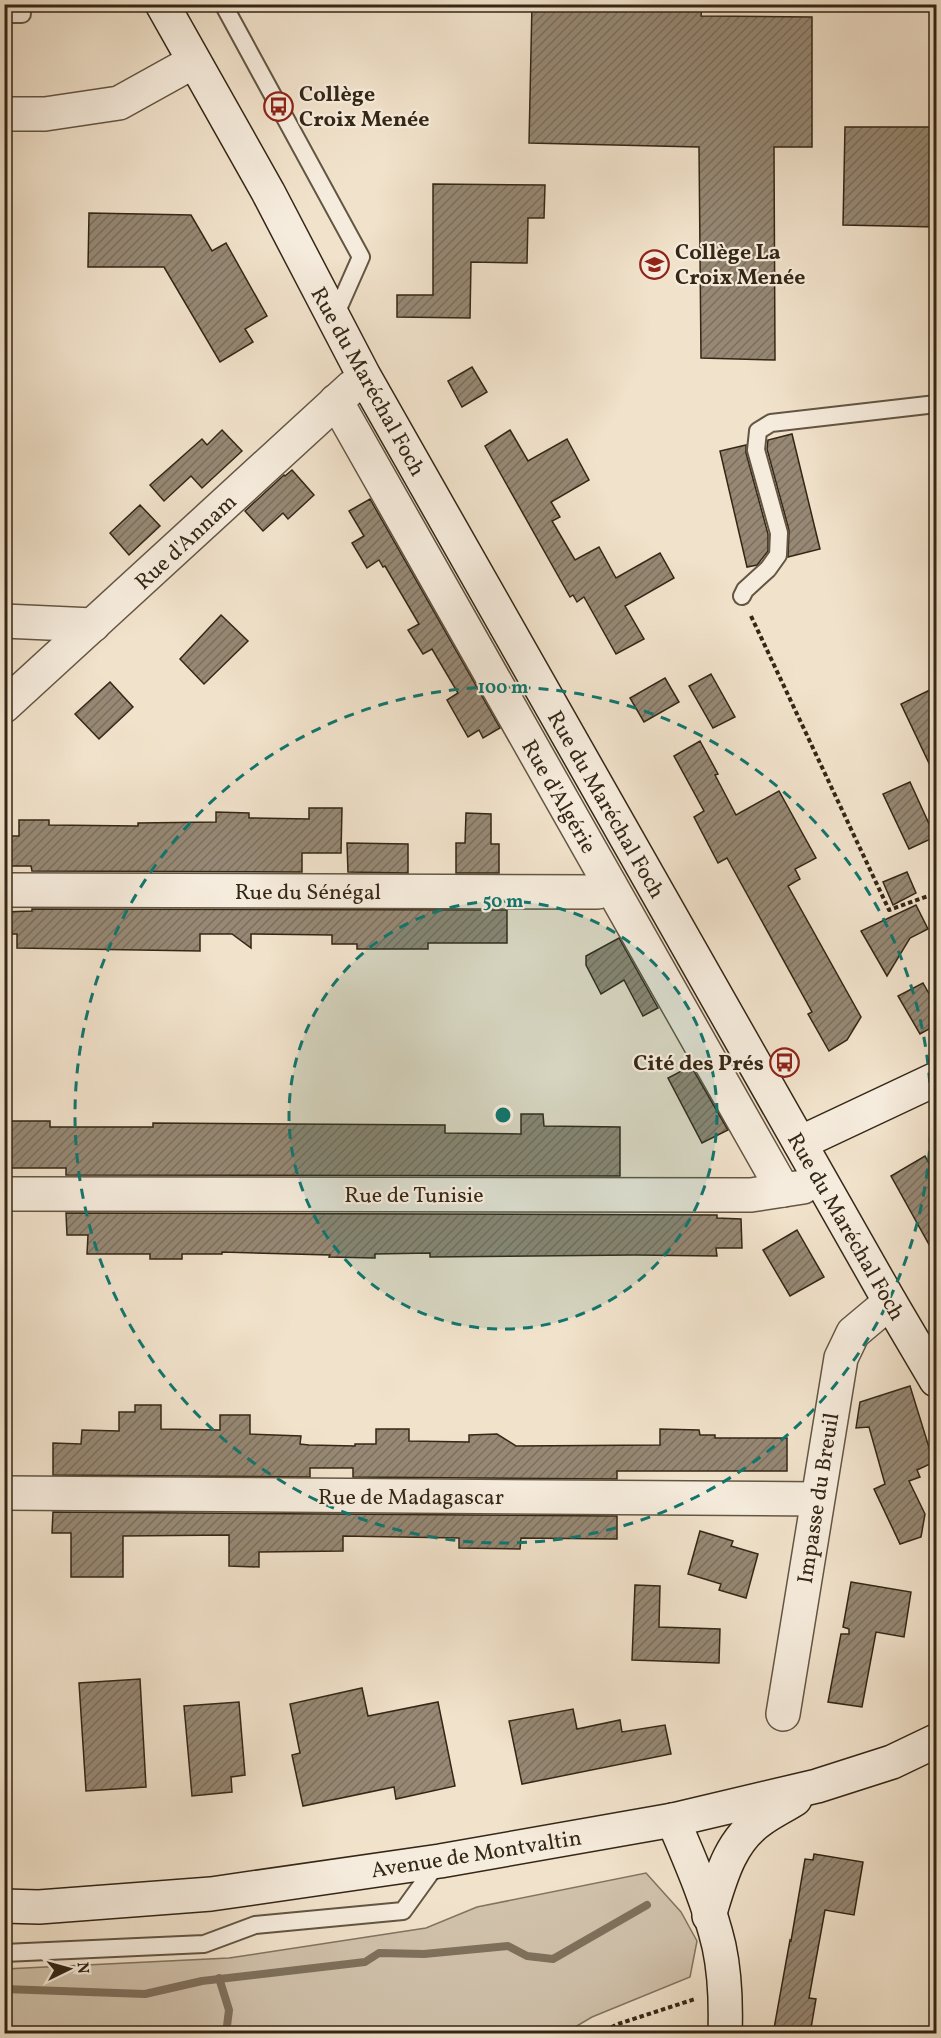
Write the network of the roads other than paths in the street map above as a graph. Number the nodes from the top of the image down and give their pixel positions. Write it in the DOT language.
graph roads {
  1 [pos="162,4"];
  2 [pos="223,4"];
  3 [pos="4,14"];
  4 [pos="22,14"];
  5 [pos="193,62"];
  6 [pos="4,114"];
  7 [pos="333,318"];
  8 [pos="364,376"];
  9 [pos="336,402"];
  10 [pos="936,404"];
  11 [pos="742,596"];
  12 [pos="4,621"];
  13 [pos="93,625"];
  14 [pos="4,706"];
  15 [pos="610,885"];
  16 [pos="4,890"];
  17 [pos="936,1078"];
  18 [pos="800,1143"];
  19 [pos="820,1178"];
  20 [pos="783,1190"];
  21 [pos="4,1194"];
  22 [pos="890,1302"];
  23 [pos="936,1380"];
  24 [pos="4,1493"];
  25 [pos="817,1499"];
  26 [pos="783,1714"];
  27 [pos="936,1741"];
  28 [pos="817,1786"];
  29 [pos="673,1820"];
  30 [pos="440,1861"];
  31 [pos="4,1906"];
  32 [pos="709,1916"];
  33 [pos="4,1953"];
  34 [pos="725,2034"];
  1 -- 5 [label="street, Rue du Maréchal Foch"];
  2 -- 7 [label="lane"];
  3 -- 4 [label="lane"];
  5 -- 6 [label="street"];
  5 -- 7 [label="street, Rue du Maréchal Foch"];
  7 -- 8 [label="street, Rue du Maréchal Foch"];
  8 -- 9 [label="street, Rue d'Annam"];
  8 -- 18 [label="street, Rue du Maréchal Foch"];
  9 -- 13 [label="street, Rue d'Annam"];
  9 -- 15 [label="street, Rue d'Algérie"];
  10 -- 11 [label="lane"];
  12 -- 13 [label="street"];
  13 -- 14 [label="street, Rue d'Annam"];
  15 -- 16 [label="street, Rue du Sénégal"];
  15 -- 20 [label="street, Rue d'Algérie"];
  17 -- 18 [label="street"];
  18 -- 19 [label="street, Rue du Maréchal Foch"];
  19 -- 20 [label="street, Rue de Tunisie"];
  19 -- 22 [label="street, Rue du Maréchal Foch"];
  20 -- 21 [label="street, Rue de Tunisie"];
  22 -- 23 [label="street, Rue du Maréchal Foch"];
  22 -- 25 [label="street, Impasse du Breuil"];
  24 -- 25 [label="street, Rue de Madagascar"];
  25 -- 26 [label="street, Impasse du Breuil"];
  27 -- 28 [label="street, Avenue de Montvaltin"];
  28 -- 29 [label="street, Avenue de Montvaltin"];
  28 -- 32 [label="street"];
  29 -- 30 [label="street, Avenue de Montvaltin"];
  29 -- 32 [label="street"];
  30 -- 31 [label="street, Avenue de Montvaltin"];
  30 -- 33 [label="lane"];
  32 -- 34 [label="street"];
}
